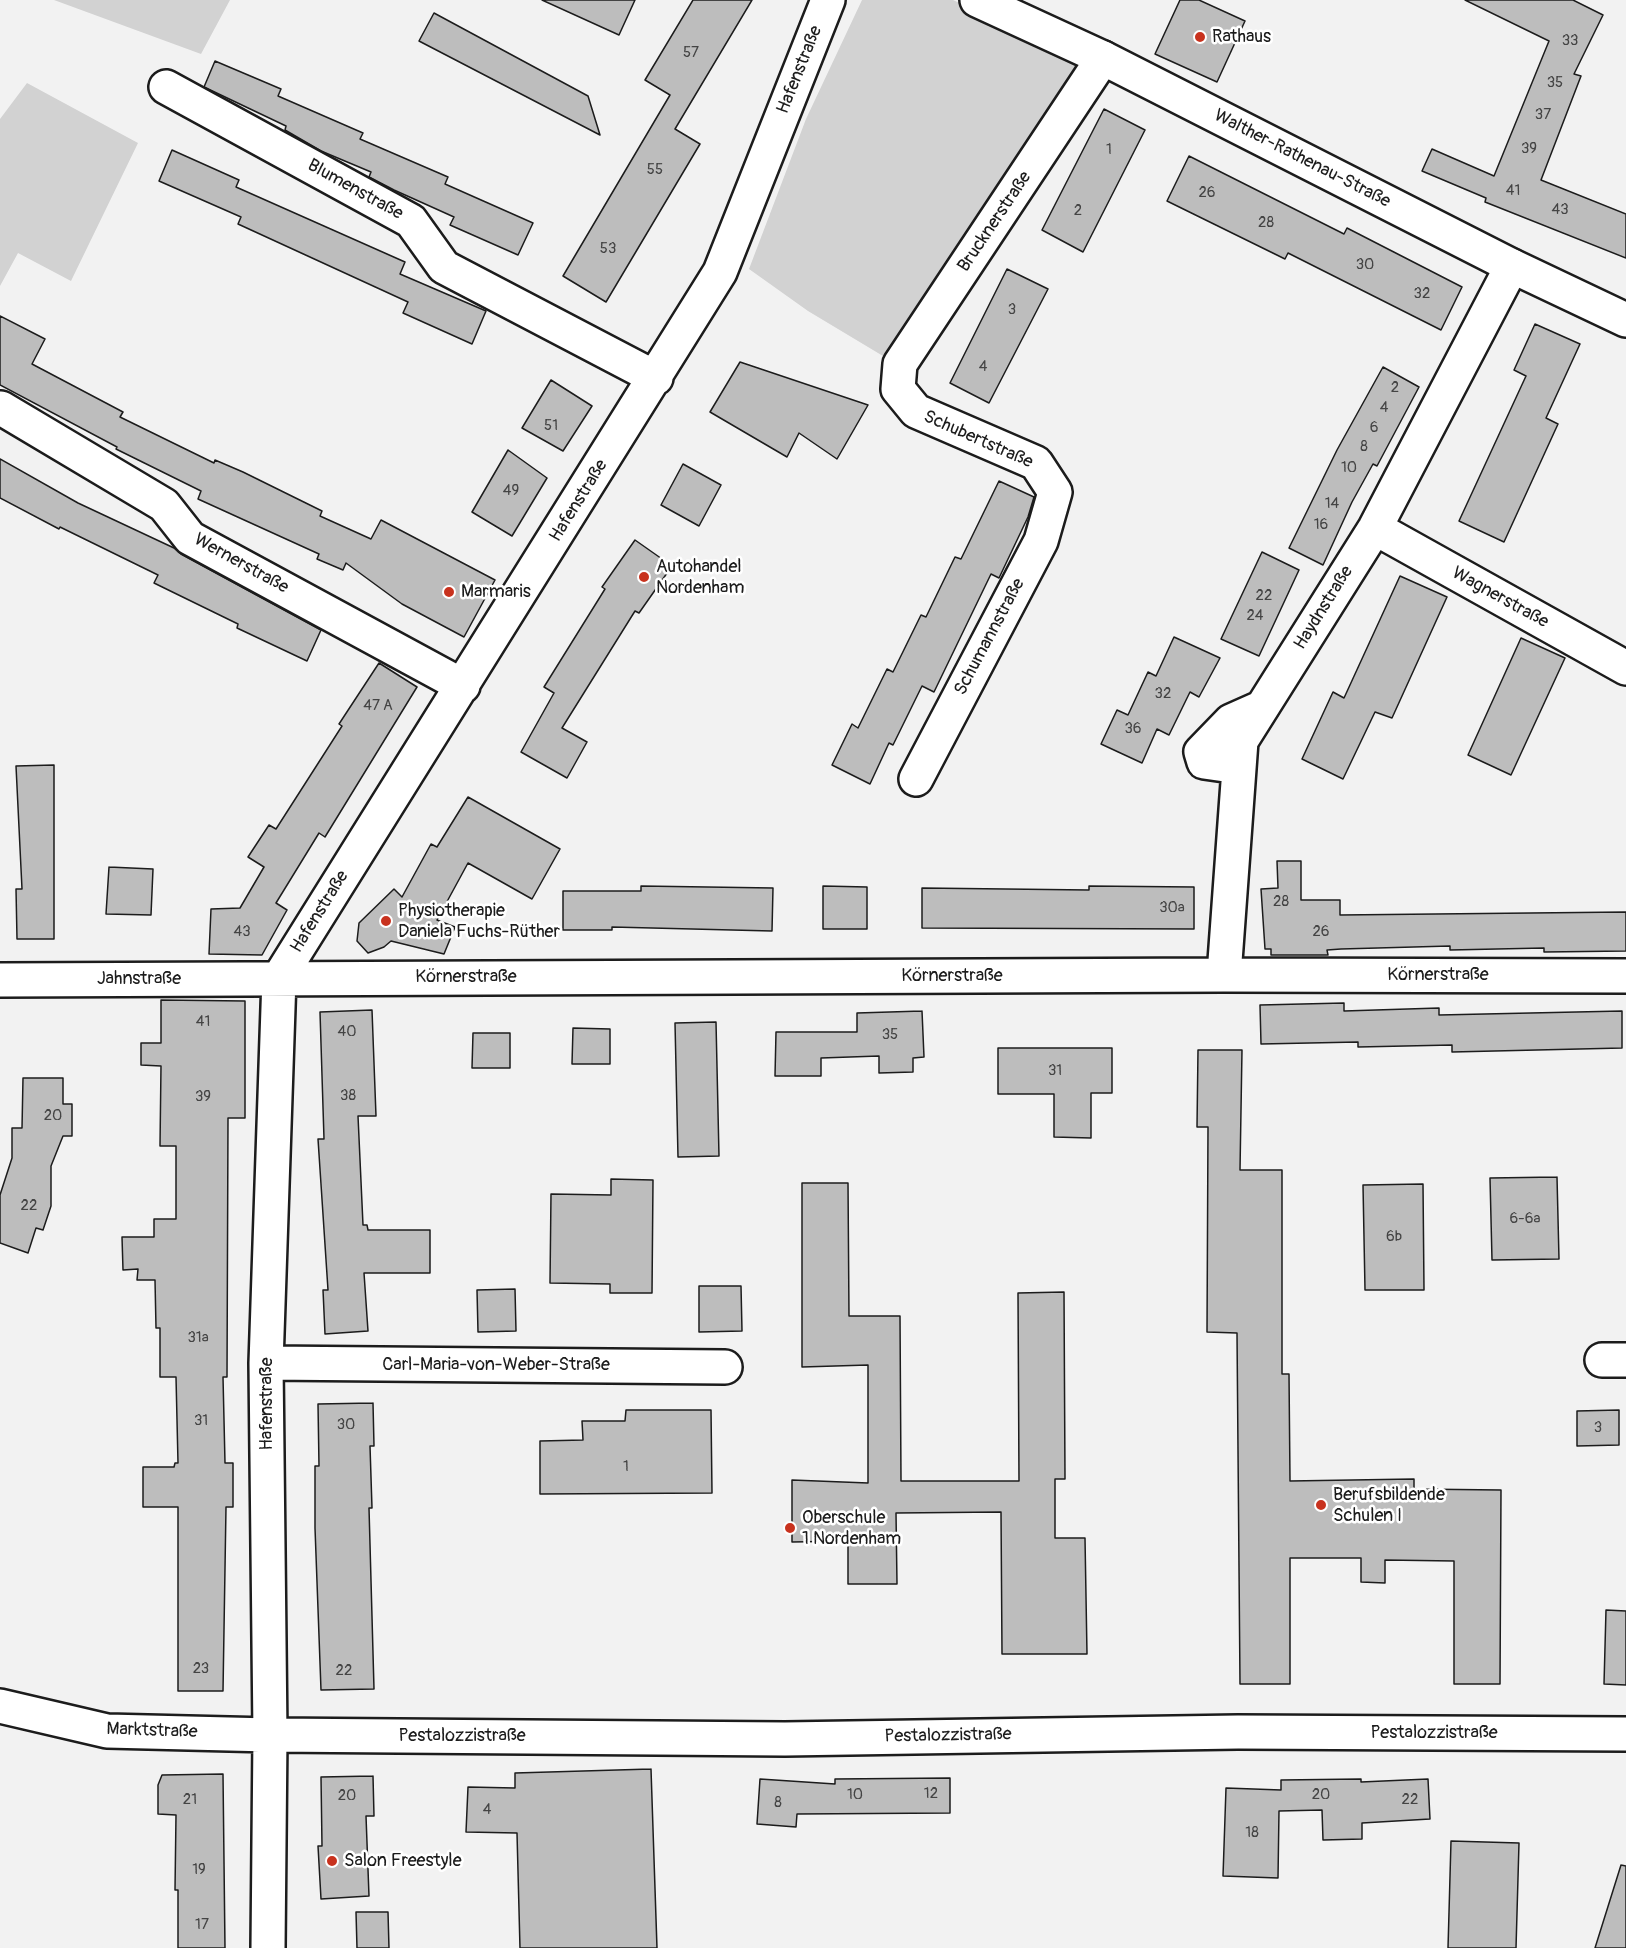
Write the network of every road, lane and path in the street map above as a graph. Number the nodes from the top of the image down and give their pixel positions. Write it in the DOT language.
graph roads {
  1 [pos="828,0"];
  2 [pos="977,0"];
  3 [pos="1103,58"];
  4 [pos="166,87"];
  5 [pos="1512,266"];
  6 [pos="1626,320"];
  7 [pos="656,378"];
  8 [pos="898,389"];
  9 [pos="1,408"];
  10 [pos="1055,492"];
  11 [pos="1375,528"];
  12 [pos="1626,668"];
  13 [pos="463,686"];
  14 [pos="916,779"];
  15 [pos="1224,975"];
  16 [pos="1626,976"];
  17 [pos="279,978"];
  18 [pos="0,980"];
  19 [pos="266,1363"];
  20 [pos="725,1367"];
  21 [pos="0,1706"];
  22 [pos="1626,1734"];
  23 [pos="270,1735"];
  24 [pos="268,1948"];
  1 -- 7 [label="street, Hafenstraße"];
  2 -- 3 [label="street, Walther-Rathenau-Straße"];
  3 -- 5 [label="street, Walther-Rathenau-Straße"];
  3 -- 8 [label="street, Brucknerstraße"];
  4 -- 7 [label="street, Blumenstraße"];
  5 -- 6 [label="street, Walther-Rathenau-Straße"];
  5 -- 11 [label="street, Haydnstraße"];
  7 -- 13 [label="street, Hafenstraße"];
  8 -- 10 [label="street, Schubertstraße"];
  9 -- 13 [label="street, Wernerstraße"];
  10 -- 14 [label="street, Schumannstraße"];
  11 -- 12 [label="street, Wagnerstraße"];
  11 -- 15 [label="street, Haydnstraße"];
  13 -- 17 [label="street, Hafenstraße"];
  15 -- 16 [label="street, Körnerstraße"];
  15 -- 17 [label="street, Körnerstraße"];
  17 -- 18 [label="street, Jahnstraße"];
  17 -- 19 [label="street, Hafenstraße"];
  19 -- 20 [label="street, Carl-Maria-von-Weber-Straße"];
  19 -- 23 [label="street, Hafenstraße"];
  21 -- 23 [label="street, Marktstraße"];
  22 -- 23 [label="street, Pestalozzistraße"];
  23 -- 24 [label="street, Hafenstraße"];
}
